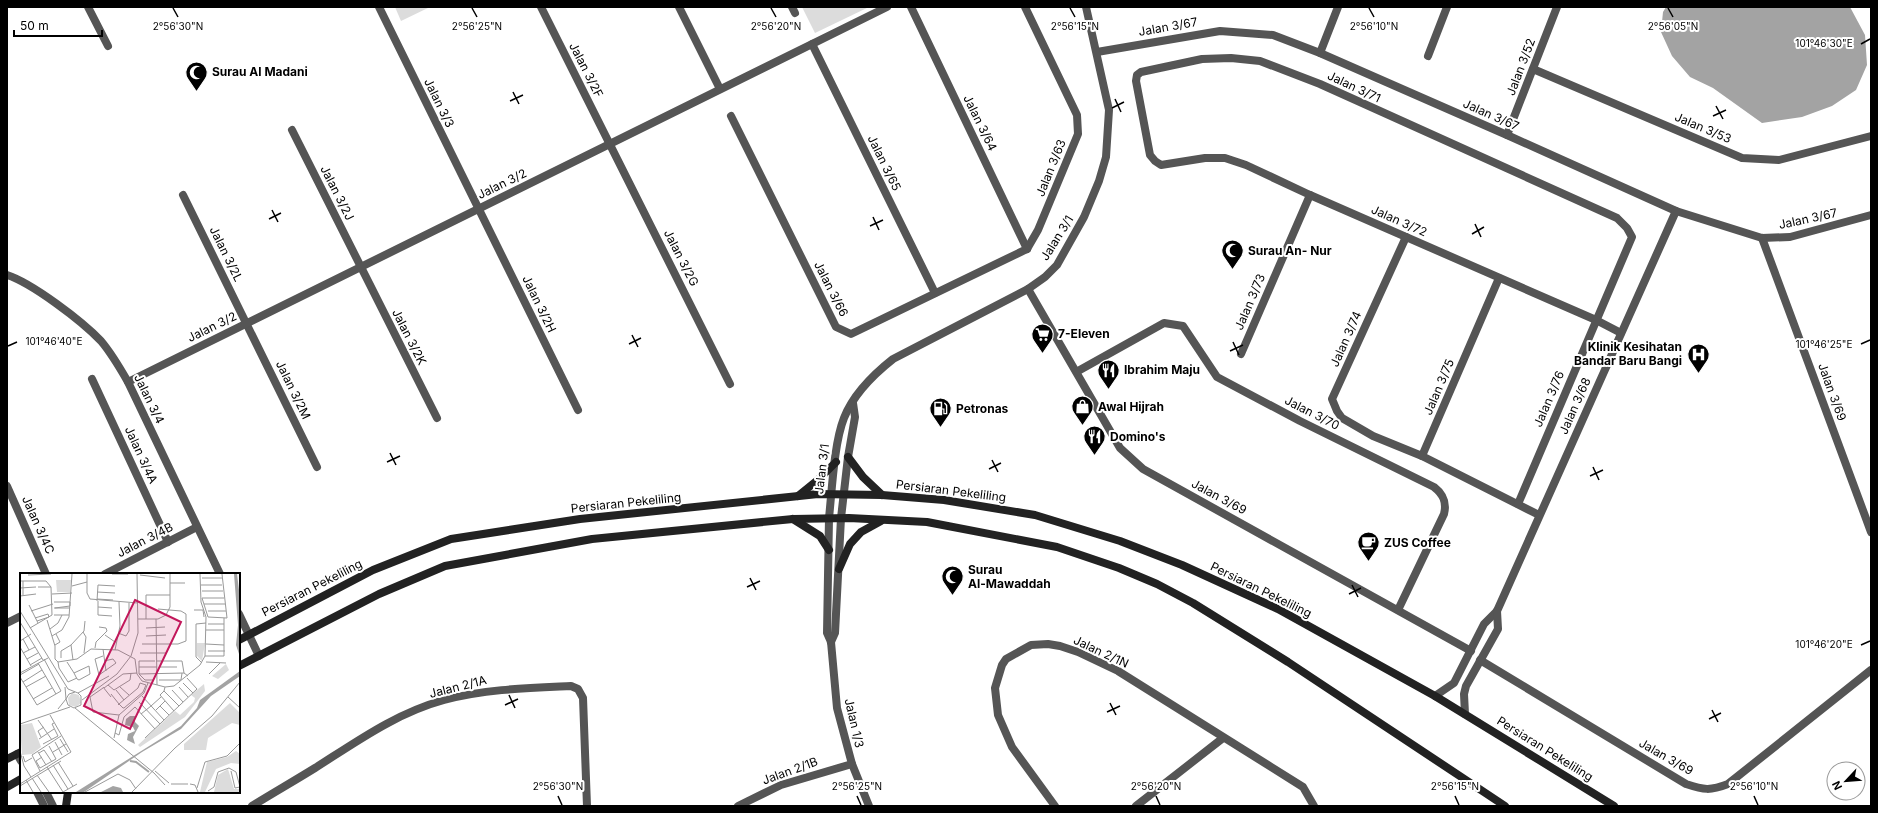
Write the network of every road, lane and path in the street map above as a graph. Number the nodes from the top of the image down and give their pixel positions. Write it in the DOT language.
graph roads {
  1 [pos="88,7"];
  2 [pos="379,7"];
  3 [pos="541,7"];
  4 [pos="679,7"];
  5 [pos="887,7"];
  6 [pos="912,7"];
  7 [pos="1025,7"];
  8 [pos="1086,7"];
  9 [pos="1338,7"];
  10 [pos="1447,7"];
  11 [pos="1557,7"];
  12 [pos="812,44"];
  13 [pos="108,46"];
  14 [pos="1096,52"];
  15 [pos="1320,54"];
  16 [pos="1428,56"];
  17 [pos="1533,69"];
  18 [pos="720,89"];
  19 [pos="731,116"];
  20 [pos="292,130"];
  21 [pos="1507,135"];
  22 [pos="1871,136"];
  23 [pos="610,144"];
  24 [pos="1161,164"];
  25 [pos="183,195"];
  26 [pos="1310,195"];
  27 [pos="478,209"];
  28 [pos="1676,212"];
  29 [pos="1871,215"];
  30 [pos="1406,237"];
  31 [pos="1632,237"];
  32 [pos="1762,238"];
  33 [pos="1027,248"];
  34 [pos="361,267"];
  35 [pos="7,275"];
  36 [pos="1499,278"];
  37 [pos="1028,289"];
  38 [pos="935,293"];
  39 [pos="1596,320"];
  40 [pos="247,323"];
  41 [pos="1621,333"];
  42 [pos="1241,354"];
  43 [pos="1078,371"];
  44 [pos="92,379"];
  45 [pos="128,382"];
  46 [pos="730,384"];
  47 [pos="853,403"];
  48 [pos="578,410"];
  49 [pos="437,418"];
  50 [pos="1422,456"];
  51 [pos="848,457"];
  52 [pos="836,462"];
  53 [pos="318,467"];
  54 [pos="7,486"];
  55 [pos="831,493"];
  56 [pos="844,493"];
  57 [pos="882,495"];
  58 [pos="798,496"];
  59 [pos="1518,504"];
  60 [pos="1539,515"];
  61 [pos="829,518"];
  62 [pos="841,518"];
  63 [pos="793,519"];
  64 [pos="884,520"];
  65 [pos="197,527"];
  66 [pos="1871,532"];
  67 [pos="168,542"];
  68 [pos="829,550"];
  69 [pos="839,569"];
  70 [pos="46,573"];
  71 [pos="106,573"];
  72 [pos="220,573"];
  73 [pos="1398,610"];
  74 [pos="1497,611"];
  75 [pos="20,616"];
  76 [pos="240,616"];
  77 [pos="7,623"];
  78 [pos="249,635"];
  79 [pos="240,640"];
  80 [pos="831,642"];
  81 [pos="1471,651"];
  82 [pos="259,656"];
  83 [pos="1480,660"];
  84 [pos="240,666"];
  85 [pos="1871,670"];
  86 [pos="1434,696"];
  87 [pos="1465,714"];
  88 [pos="1223,738"];
  89 [pos="20,756"];
  90 [pos="7,760"];
  91 [pos="852,764"];
  92 [pos="20,780"];
  93 [pos="7,787"];
  94 [pos="38,793"];
  95 [pos="46,793"];
  96 [pos="68,793"];
  97 [pos="44,806"];
  98 [pos="53,806"];
  99 [pos="66,806"];
  100 [pos="252,806"];
  101 [pos="587,806"];
  102 [pos="739,806"];
  103 [pos="869,806"];
  104 [pos="1055,806"];
  105 [pos="1136,806"];
  106 [pos="1314,806"];
  107 [pos="1505,806"];
  108 [pos="1614,806"];
  1 -- 13 [label="street"];
  2 -- 27 [label="street, Jalan 3/3"];
  3 -- 23 [label="street, Jalan 3/2F"];
  4 -- 18 [label="street"];
  5 -- 12 [label="street, Jalan 3/2"];
  6 -- 33 [label="street, Jalan 3/64"];
  7 -- 33 [label="street, Jalan 3/63"];
  8 -- 14 [label="street, Jalan 3/1"];
  9 -- 15 [label="street"];
  10 -- 16 [label="street"];
  11 -- 17 [label="street, Jalan 3/52"];
  12 -- 18 [label="street, Jalan 3/2"];
  12 -- 38 [label="street, Jalan 3/65"];
  14 -- 15 [label="street, Jalan 3/67"];
  14 -- 37 [label="street, Jalan 3/1"];
  15 -- 21 [label="street, Jalan 3/67"];
  17 -- 21 [label="street, Jalan 3/52"];
  17 -- 22 [label="street, Jalan 3/53"];
  18 -- 23 [label="street, Jalan 3/2"];
  19 -- 38 [label="street, Jalan 3/66"];
  20 -- 34 [label="street, Jalan 3/2J"];
  21 -- 28 [label="street, Jalan 3/67"];
  23 -- 27 [label="street, Jalan 3/2"];
  23 -- 46 [label="street, Jalan 3/2G"];
  24 -- 26 [label="street, Jalan 3/72"];
  24 -- 31 [label="street, Jalan 3/71"];
  25 -- 40 [label="street, Jalan 3/2L"];
  26 -- 30 [label="street, Jalan 3/72"];
  26 -- 42 [label="street, Jalan 3/73"];
  27 -- 34 [label="street, Jalan 3/2"];
  27 -- 48 [label="street, Jalan 3/2H"];
  28 -- 32 [label="street, Jalan 3/67"];
  28 -- 41 [label="street, Jalan 3/68"];
  29 -- 32 [label="street, Jalan 3/67"];
  30 -- 36 [label="street, Jalan 3/72"];
  30 -- 50 [label="street, Jalan 3/74"];
  31 -- 39 [label="street, Jalan 3/76"];
  32 -- 66 [label="street, Jalan 3/69"];
  33 -- 38 [label="street, Jalan 3/66"];
  34 -- 40 [label="street, Jalan 3/2"];
  34 -- 49 [label="street, Jalan 3/2K"];
  35 -- 45 [label="street, Jalan 3/4"];
  36 -- 39 [label="street, Jalan 3/72"];
  36 -- 50 [label="street, Jalan 3/75"];
  37 -- 43 [label="street, Jalan 3/69"];
  37 -- 47 [label="street, Jalan 3/1"];
  39 -- 41 [label="street, Jalan 3/72"];
  39 -- 59 [label="street, Jalan 3/76"];
  40 -- 45 [label="street, Jalan 3/2"];
  40 -- 53 [label="street, Jalan 3/2M"];
  41 -- 60 [label="street, Jalan 3/68"];
  43 -- 73 [label="street, Jalan 3/69"];
  43 -- 73 [label="street, Jalan 3/70"];
  44 -- 67 [label="street, Jalan 3/4A"];
  45 -- 65 [label="street, Jalan 3/4"];
  47 -- 51 [label="street, Jalan 3/1"];
  47 -- 52 [label="street, Jalan 3/1"];
  50 -- 59 [label="street"];
  51 -- 56 [label="street, Jalan 3/1"];
  51 -- 57 [label="main road"];
  52 -- 55 [label="street, Jalan 3/1"];
  52 -- 58 [label="main road"];
  54 -- 70 [label="street, Jalan 3/4C"];
  55 -- 56 [label="main road, Persiaran Pekeliling"];
  55 -- 58 [label="main road, Persiaran Pekeliling"];
  55 -- 61 [label="street, Jalan 3/1"];
  56 -- 57 [label="main road, Persiaran Pekeliling"];
  56 -- 62 [label="street, Jalan 3/1"];
  57 -- 86 [label="main road, Persiaran Pekeliling"];
  58 -- 78 [label="main road, Persiaran Pekeliling"];
  59 -- 60 [label="street"];
  60 -- 74 [label="street, Jalan 3/68"];
  61 -- 62 [label="main road"];
  61 -- 63 [label="main road"];
  61 -- 68 [label="street, Jalan 1/3"];
  62 -- 64 [label="main road"];
  62 -- 69 [label="street, Jalan 1/3"];
  63 -- 68 [label="main road"];
  63 -- 82 [label="main road"];
  64 -- 69 [label="main road"];
  64 -- 107 [label="main road"];
  65 -- 67 [label="street, Jalan 3/4B"];
  65 -- 72 [label="street, Jalan 3/4"];
  67 -- 71 [label="street, Jalan 3/4B"];
  68 -- 80 [label="street, Jalan 1/3"];
  69 -- 80 [label="street, Jalan 1/3"];
  73 -- 81 [label="street, Jalan 3/69"];
  74 -- 81 [label="street, Jalan 3/68"];
  74 -- 83 [label="street, Jalan 3/68"];
  75 -- 77 [label="street"];
  76 -- 78 [label="street"];
  78 -- 79 [label="main road, Persiaran Pekeliling"];
  78 -- 82 [label="street"];
  80 -- 91 [label="street, Jalan 1/3"];
  81 -- 86 [label="street, Jalan 3/68"];
  82 -- 84 [label="main road"];
  83 -- 85 [label="street, Jalan 3/69"];
  83 -- 87 [label="street, Jalan 3/68"];
  86 -- 87 [label="main road, Persiaran Pekeliling"];
  87 -- 108 [label="main road, Persiaran Pekeliling"];
  88 -- 104 [label="street, Jalan 2/1N"];
  88 -- 105 [label="street"];
  88 -- 106 [label="street, Jalan 2/1N"];
  89 -- 90 [label="main road"];
  91 -- 102 [label="street, Jalan 2/1B"];
  91 -- 103 [label="street, Jalan 1/3"];
  92 -- 93 [label="main road"];
  94 -- 97 [label="street"];
  95 -- 98 [label="street"];
  96 -- 99 [label="main road"];
  100 -- 101 [label="street, Jalan 2/1A"];
}
